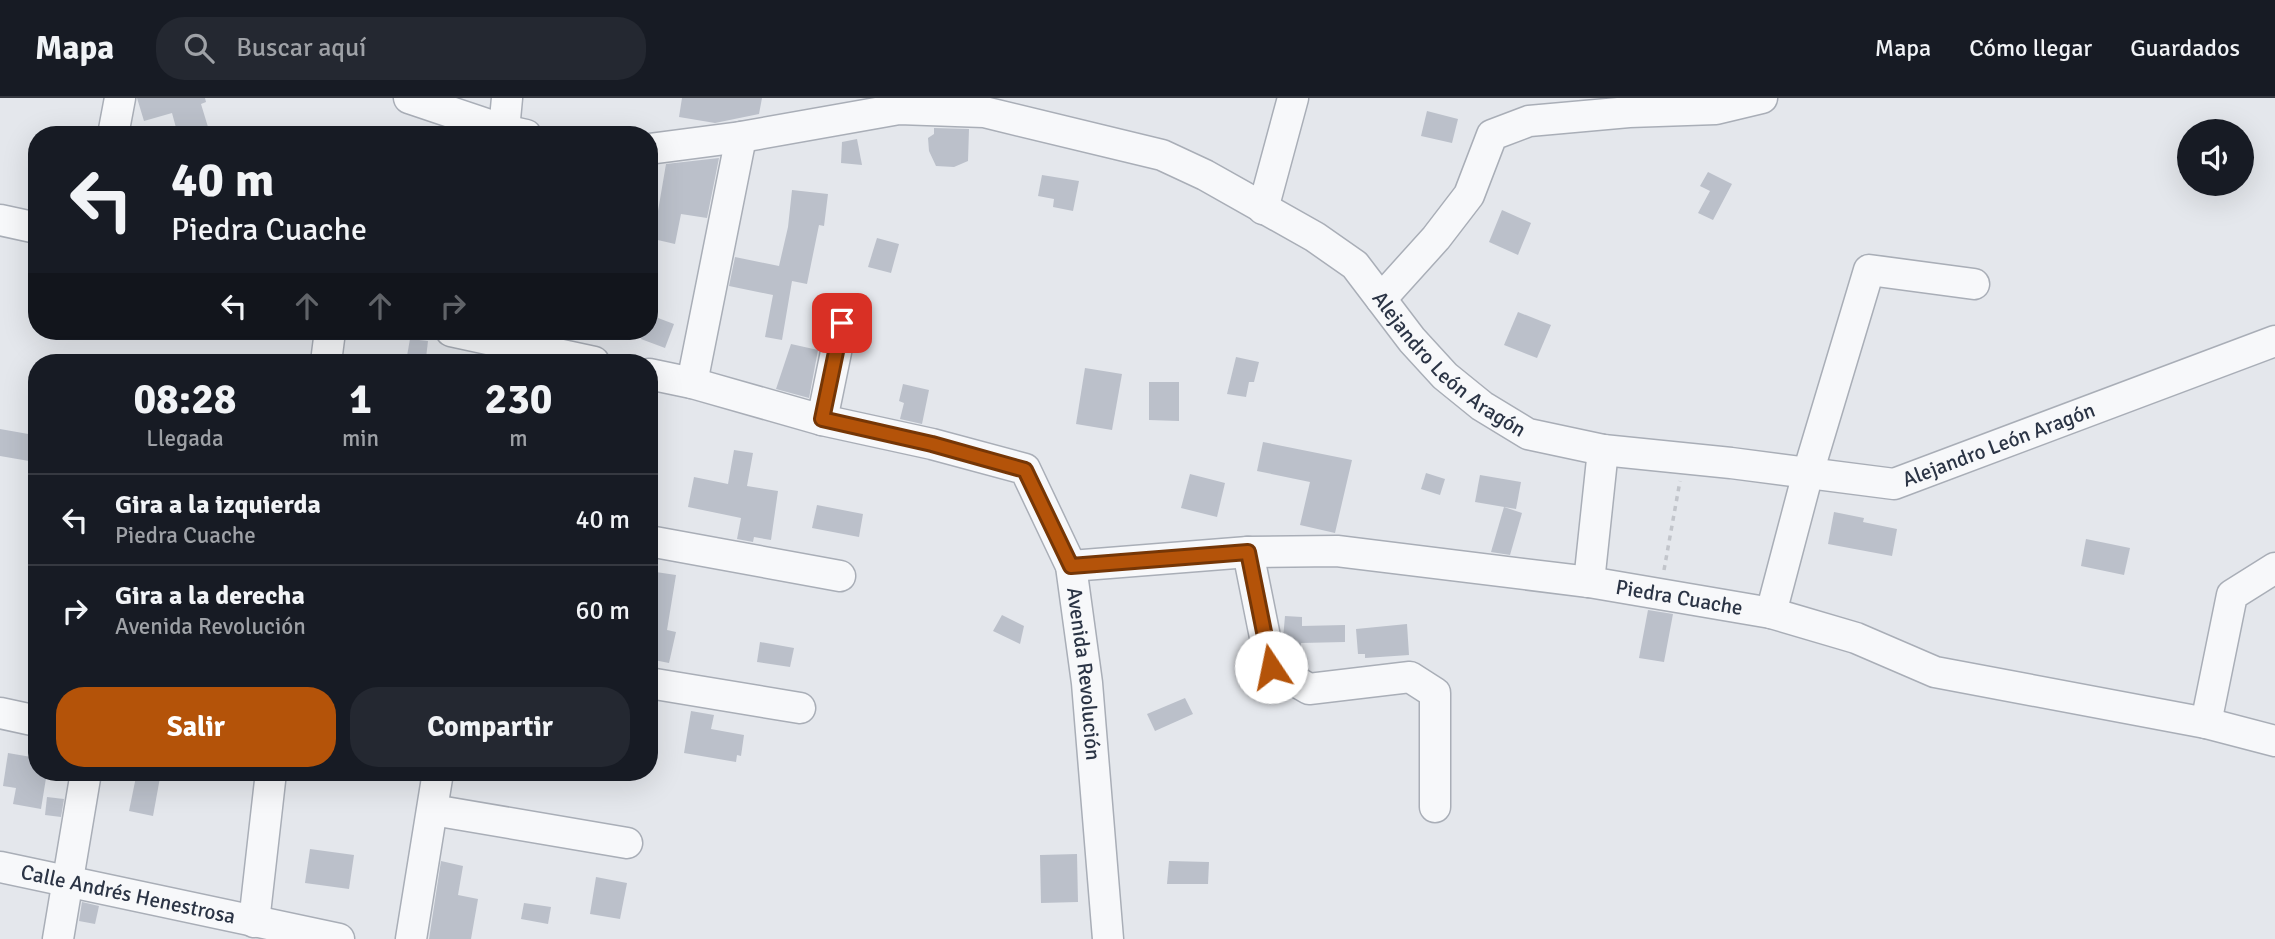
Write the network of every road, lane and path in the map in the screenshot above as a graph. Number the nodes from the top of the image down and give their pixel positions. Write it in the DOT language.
graph roads {
  1 [pos="120,98"];
  2 [pos="409,98"];
  3 [pos="507,98"];
  4 [pos="1293,98"];
  5 [pos="1762,98"];
  6 [pos="899,104"];
  7 [pos="115,126"];
  8 [pos="496,126"];
  9 [pos="514,126"];
  10 [pos="741,137"];
  11 [pos="658,148"];
  12 [pos="1264,209"];
  13 [pos="0,220"];
  14 [pos="28,226"];
  15 [pos="1974,284"];
  16 [pos="1381,299"];
  17 [pos="842,323"];
  18 [pos="471,340"];
  19 [pos="2275,341"];
  20 [pos="498,352"];
  21 [pos="517,354"];
  22 [pos="658,376"];
  23 [pos="692,383"];
  24 [pos="822,419"];
  25 [pos="1603,450"];
  26 [pos="1685,458"];
  27 [pos="1808,473"];
  28 [pos="658,543"];
  29 [pos="1248,552"];
  30 [pos="1071,566"];
  31 [pos="2275,568"];
  32 [pos="840,576"];
  33 [pos="1589,582"];
  34 [pos="1660,593"];
  35 [pos="1771,612"];
  36 [pos="658,684"];
  37 [pos="800,708"];
  38 [pos="0,713"];
  39 [pos="28,719"];
  40 [pos="2206,723"];
  41 [pos="2275,741"];
  42 [pos="84,781"];
  43 [pos="270,781"];
  44 [pos="437,781"];
  45 [pos="1434,807"];
  46 [pos="433,810"];
  47 [pos="626,843"];
  48 [pos="0,867"];
  49 [pos="66,881"];
  50 [pos="254,922"];
  51 [pos="58,939"];
  52 [pos="339,939"];
  53 [pos="411,939"];
  54 [pos="1108,939"];
  1 -- 7 [label="street"];
  2 -- 8 [label="street"];
  3 -- 9 [label="street"];
  4 -- 12 [label="street"];
  5 -- 16 [label="street"];
  6 -- 10 [label="street, Alejandro León Aragón"];
  6 -- 12 [label="street, Alejandro León Aragón"];
  10 -- 11 [label="street, Alejandro León Aragón"];
  10 -- 23 [label="street"];
  12 -- 16 [label="street, Alejandro León Aragón"];
  13 -- 14 [label="street"];
  15 -- 27 [label="street"];
  16 -- 25 [label="street, Alejandro León Aragón"];
  17 -- 24 [label="street"];
  18 -- 20 [label="street"];
  19 -- 27 [label="street, Alejandro León Aragón"];
  20 -- 21 [label="street"];
  22 -- 23 [label="street, Avenida Revolución"];
  23 -- 24 [label="street, Avenida Revolución"];
  24 -- 30 [label="street, Avenida Revolución"];
  25 -- 26 [label="street, Alejandro León Aragón"];
  25 -- 33 [label="street"];
  26 -- 27 [label="street, Alejandro León Aragón"];
  26 -- 34 [label="path"];
  27 -- 35 [label="street"];
  28 -- 32 [label="street"];
  29 -- 30 [label="street, Piedra Cuache"];
  29 -- 33 [label="street, Piedra Cuache"];
  29 -- 45 [label="street"];
  30 -- 54 [label="street, Avenida Revolución"];
  31 -- 40 [label="street"];
  33 -- 34 [label="street, Piedra Cuache"];
  34 -- 35 [label="street, Piedra Cuache"];
  35 -- 40 [label="street, Piedra Cuache"];
  36 -- 37 [label="street"];
  38 -- 39 [label="street"];
  40 -- 41 [label="street, Piedra Cuache"];
  42 -- 49 [label="street"];
  43 -- 50 [label="street"];
  44 -- 46 [label="street"];
  46 -- 47 [label="street"];
  46 -- 53 [label="street"];
  48 -- 49 [label="street, Calle Andrés Henestrosa"];
  49 -- 50 [label="street, Calle Andrés Henestrosa"];
  49 -- 51 [label="street"];
  50 -- 52 [label="street, Calle Andrés Henestrosa"];
}
